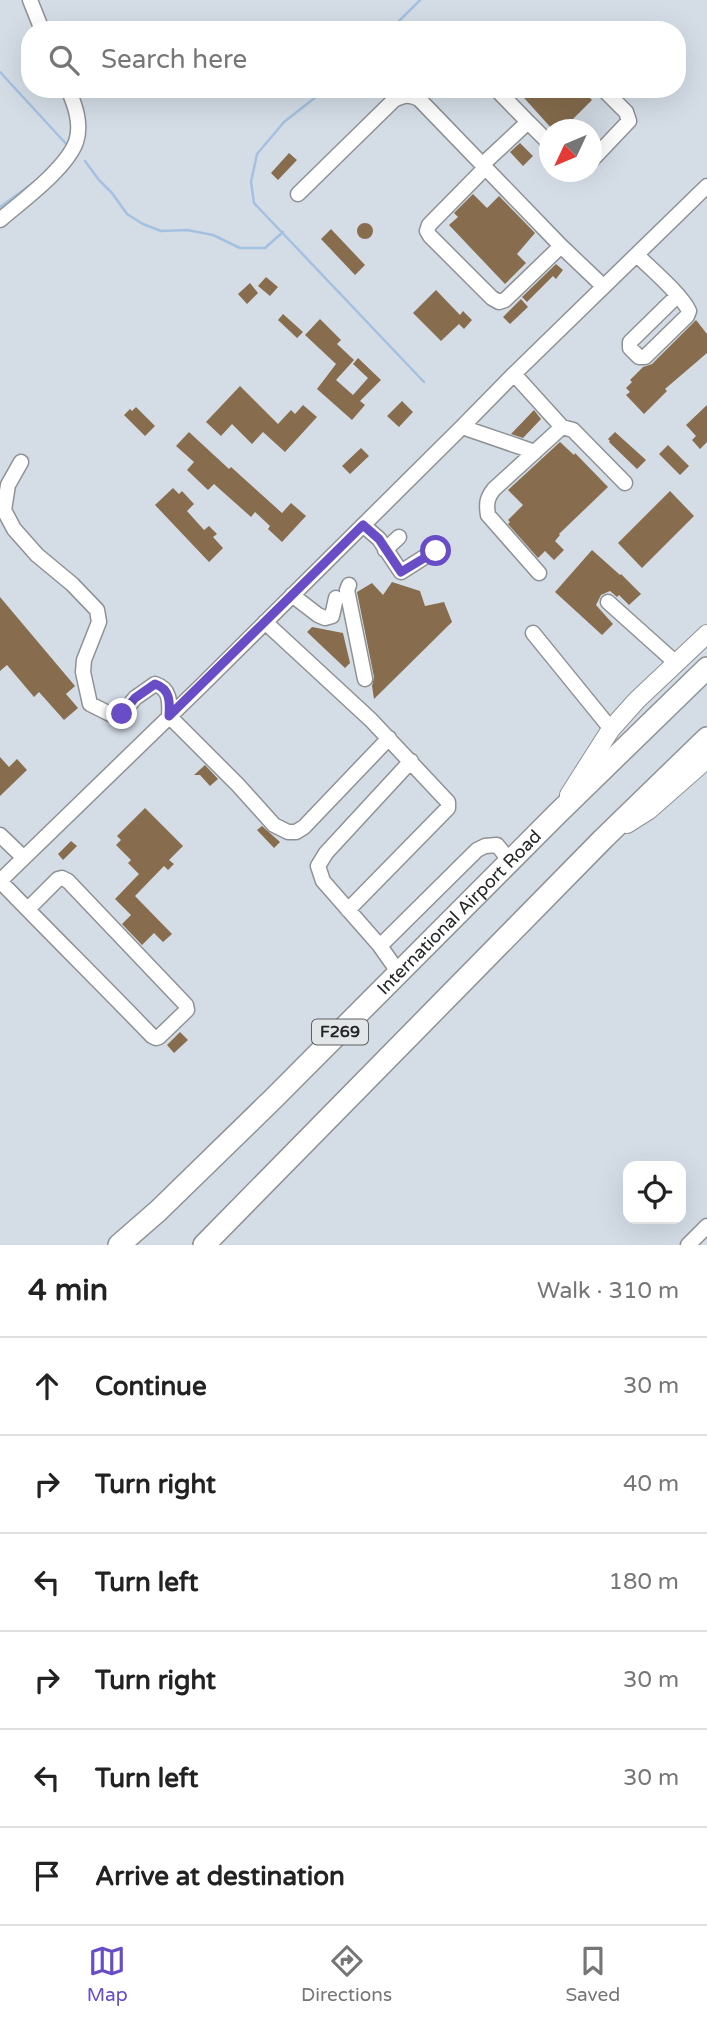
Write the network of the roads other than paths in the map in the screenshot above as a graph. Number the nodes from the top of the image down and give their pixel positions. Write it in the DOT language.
graph roads {
  1 [pos="30,0"];
  2 [pos="38,21"];
  3 [pos="72,98"];
  4 [pos="398,98"];
  5 [pos="417,98"];
  6 [pos="504,98"];
  7 [pos="612,98"];
  8 [pos="527,122"];
  9 [pos="539,133"];
  10 [pos="602,149"];
  11 [pos="484,166"];
  12 [pos="707,187"];
  13 [pos="298,194"];
  14 [pos="0,220"];
  15 [pos="561,246"];
  16 [pos="637,255"];
  17 [pos="603,286"];
  18 [pos="677,296"];
  19 [pos="514,374"];
  20 [pos="463,427"];
  21 [pos="562,427"];
  22 [pos="535,452"];
  23 [pos="22,462"];
  24 [pos="625,482"];
  25 [pos="363,525"];
  26 [pos="399,537"];
  27 [pos="385,550"];
  28 [pos="437,550"];
  29 [pos="539,573"];
  30 [pos="349,585"];
  31 [pos="292,595"];
  32 [pos="336,598"];
  33 [pos="608,602"];
  34 [pos="265,622"];
  35 [pos="533,633"];
  36 [pos="707,635"];
  37 [pos="676,663"];
  38 [pos="707,667"];
  39 [pos="365,679"];
  40 [pos="169,716"];
  41 [pos="611,729"];
  42 [pos="389,738"];
  43 [pos="707,738"];
  44 [pos="707,759"];
  45 [pos="411,761"];
  46 [pos="557,814"];
  47 [pos="0,835"];
  48 [pos="603,839"];
  49 [pos="23,858"];
  50 [pos="510,861"];
  51 [pos="0,881"];
  52 [pos="28,909"];
  53 [pos="348,910"];
  54 [pos="380,946"];
  55 [pos="399,973"];
  56 [pos="707,1226"];
  57 [pos="119,1245"];
  58 [pos="204,1245"];
  59 [pos="688,1245"];
  1 -- 2 [label="lane"];
  3 -- 14 [label="lane"];
  4 -- 13 [label="lane"];
  5 -- 11 [label="lane"];
  6 -- 8 [label="lane"];
  7 -- 10 [label="lane"];
  8 -- 9 [label="lane"];
  8 -- 11 [label="lane"];
  11 -- 15 [label="lane"];
  11 -- 15 [label="lane"];
  12 -- 16 [label="lane"];
  15 -- 17 [label="lane"];
  16 -- 17 [label="lane"];
  16 -- 18 [label="lane"];
  17 -- 19 [label="lane"];
  19 -- 20 [label="lane"];
  19 -- 21 [label="lane"];
  20 -- 22 [label="lane"];
  20 -- 25 [label="lane"];
  21 -- 22 [label="lane"];
  21 -- 24 [label="lane"];
  22 -- 29 [label="lane"];
  23 -- 40 [label="lane"];
  25 -- 27 [label="lane"];
  25 -- 31 [label="lane"];
  26 -- 27 [label="lane"];
  27 -- 28 [label="lane"];
  30 -- 39 [label="lane"];
  31 -- 32 [label="lane"];
  31 -- 34 [label="lane"];
  33 -- 37 [label="lane"];
  34 -- 40 [label="lane"];
  34 -- 42 [label="lane"];
  35 -- 41 [label="lane"];
  36 -- 37 [label="main road, International Airport Road"];
  37 -- 41 [label="main road, International Airport Road"];
  38 -- 46 [label="highway, International Airport Road / F269"];
  40 -- 42 [label="lane"];
  40 -- 49 [label="lane"];
  41 -- 46 [label="main road, International Airport Road"];
  42 -- 45 [label="lane"];
  43 -- 48 [label="highway, F269"];
  44 -- 48 [label="main road"];
  45 -- 53 [label="lane"];
  45 -- 53 [label="lane"];
  46 -- 50 [label="highway, International Airport Road / F269"];
  47 -- 49 [label="lane"];
  48 -- 58 [label="highway, F269"];
  49 -- 51 [label="lane"];
  50 -- 54 [label="lane"];
  50 -- 55 [label="highway, International Airport Road / F269"];
  51 -- 52 [label="lane"];
  52 -- 52 [label="lane"];
  53 -- 54 [label="lane"];
  54 -- 55 [label="lane"];
  55 -- 57 [label="highway, International Airport Road / F269"];
  56 -- 59 [label="lane"];
}
